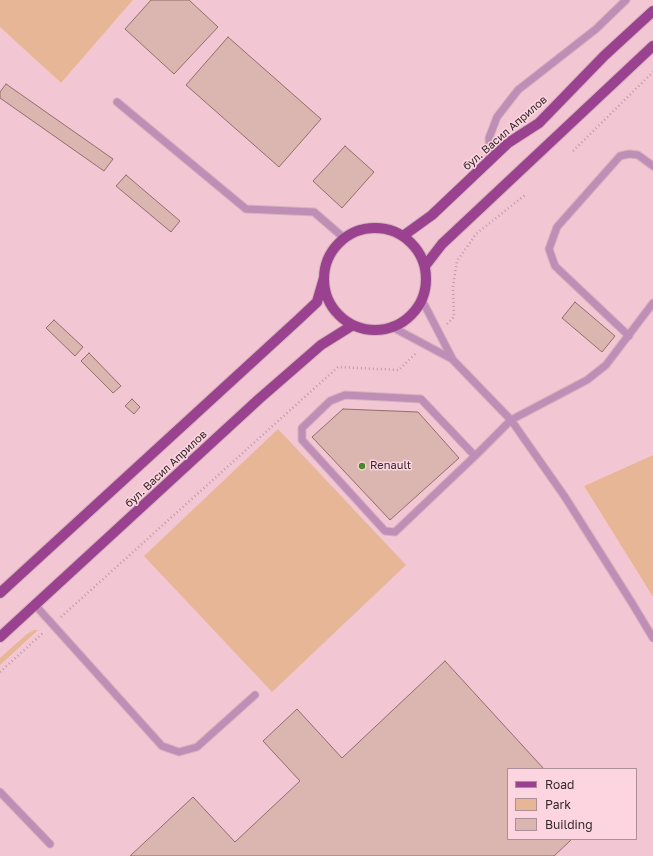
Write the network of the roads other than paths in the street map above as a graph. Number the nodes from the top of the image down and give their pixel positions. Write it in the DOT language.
graph roads {
  1 [pos="626,0"];
  2 [pos="653,11"];
  3 [pos="653,46"];
  4 [pos="117,102"];
  5 [pos="490,160"];
  6 [pos="653,166"];
  7 [pos="403,236"];
  8 [pos="344,238"];
  9 [pos="425,266"];
  10 [pos="324,278"];
  11 [pos="422,300"];
  12 [pos="653,303"];
  13 [pos="353,325"];
  14 [pos="392,327"];
  15 [pos="629,336"];
  16 [pos="453,360"];
  17 [pos="512,420"];
  18 [pos="475,456"];
  19 [pos="0,594"];
  20 [pos="36,606"];
  21 [pos="0,638"];
  22 [pos="653,638"];
  23 [pos="255,695"];
  24 [pos="0,792"];
  25 [pos="50,844"];
  1 -- 5 [label="lane"];
  2 -- 5 [label="main road, бул. Васил Априлов"];
  3 -- 9 [label="main road"];
  4 -- 8 [label="lane"];
  5 -- 7 [label="main road, бул. Васил Априлов"];
  6 -- 15 [label="lane"];
  7 -- 8 [label="main road"];
  7 -- 9 [label="main road"];
  8 -- 10 [label="main road"];
  9 -- 11 [label="main road"];
  10 -- 13 [label="main road"];
  10 -- 19 [label="main road, бул. Васил Априлов"];
  11 -- 14 [label="main road"];
  11 -- 16 [label="lane"];
  12 -- 15 [label="lane"];
  13 -- 14 [label="main road"];
  13 -- 20 [label="main road, бул. Васил Априлов"];
  14 -- 16 [label="lane"];
  15 -- 17 [label="lane"];
  16 -- 17 [label="lane"];
  17 -- 18 [label="lane"];
  17 -- 22 [label="lane"];
  18 -- 18 [label="lane"];
  20 -- 21 [label="main road, бул. Васил Априлов"];
  20 -- 23 [label="lane"];
  24 -- 25 [label="lane"];
}
